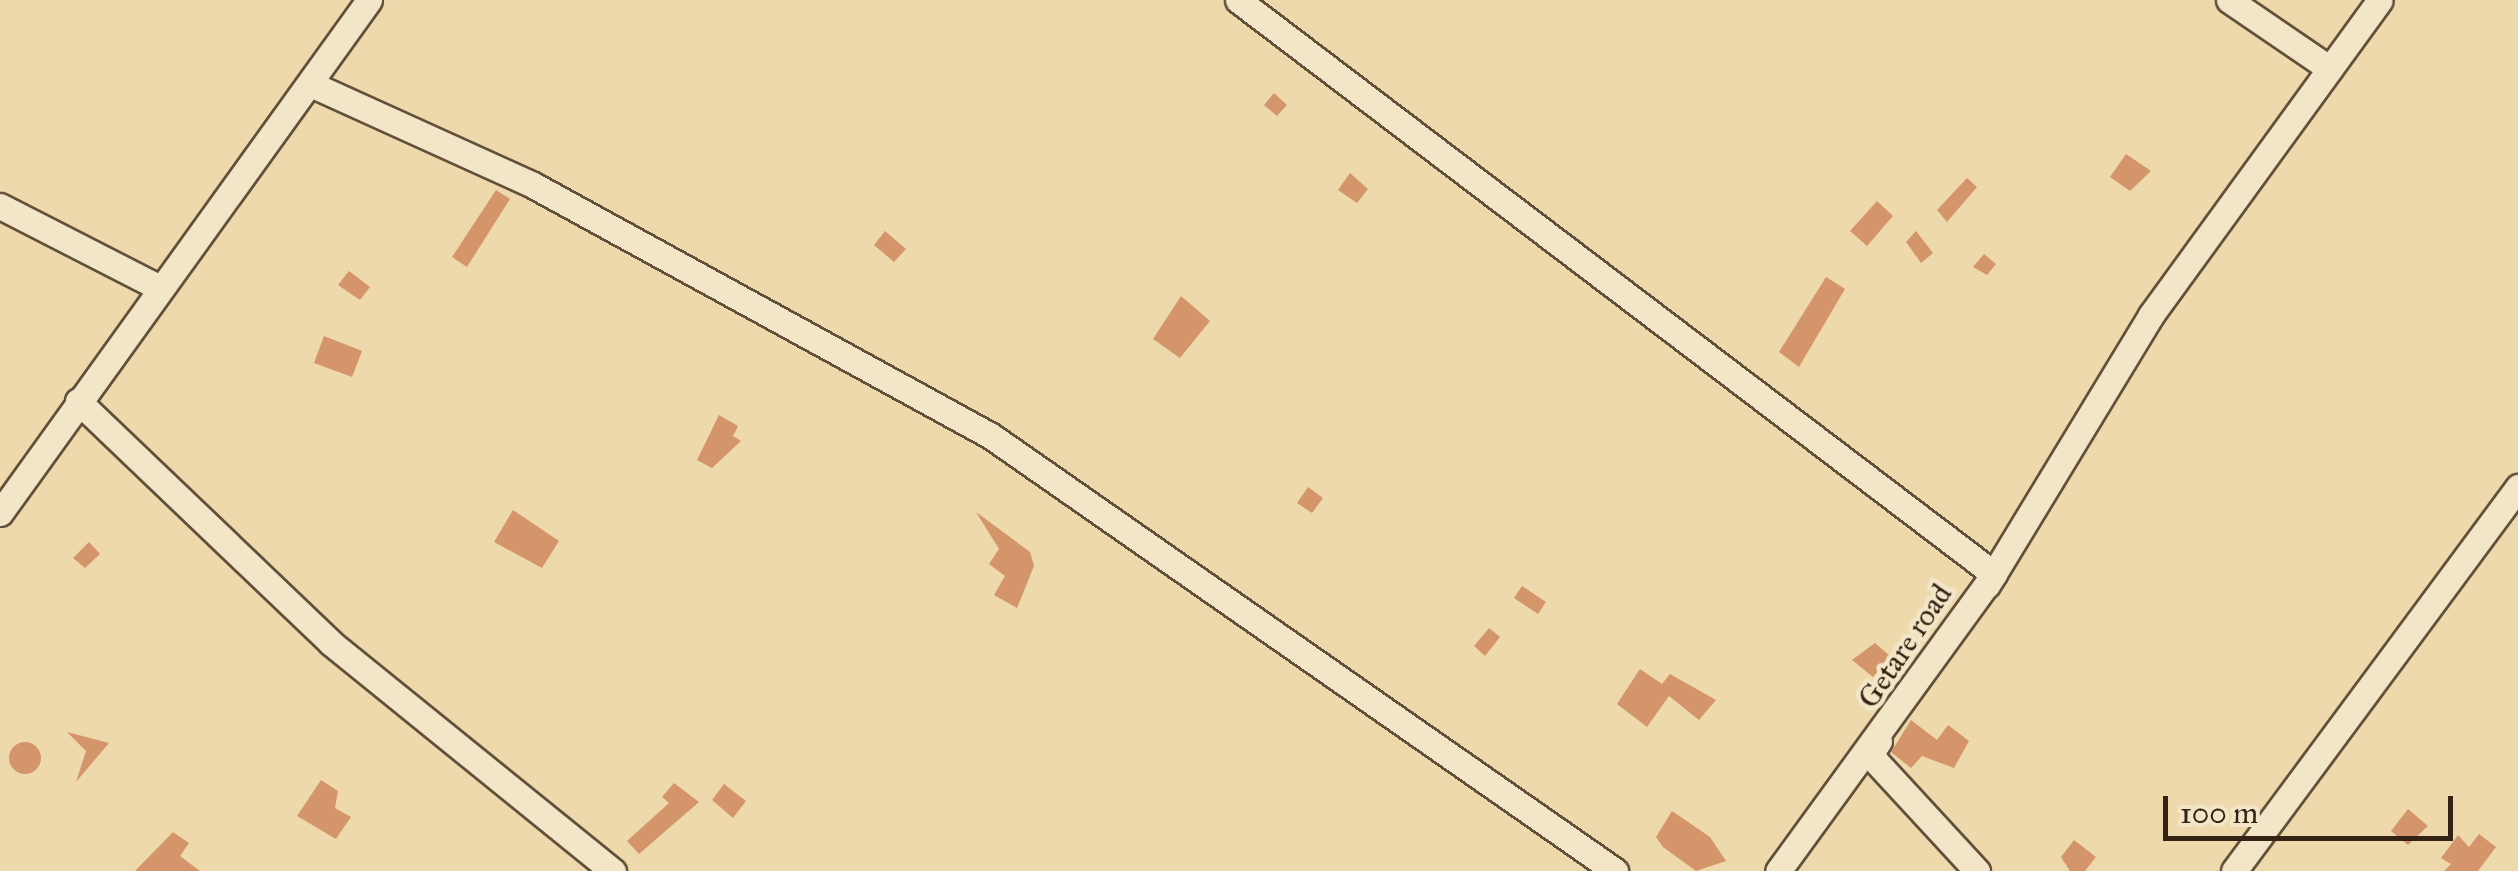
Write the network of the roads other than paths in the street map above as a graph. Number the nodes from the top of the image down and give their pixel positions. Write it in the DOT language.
graph roads {
  1 [pos="370,0"];
  2 [pos="1238,0"];
  3 [pos="2229,0"];
  4 [pos="2380,0"];
  5 [pos="2330,69"];
  6 [pos="315,86"];
  7 [pos="0,206"];
  8 [pos="158,287"];
  9 [pos="78,401"];
  10 [pos="2518,487"];
  11 [pos="0,513"];
  12 [pos="1994,574"];
  13 [pos="1870,755"];
  14 [pos="613,871"];
  15 [pos="1615,871"];
  16 [pos="1778,871"];
  17 [pos="1979,871"];
  18 [pos="2235,871"];
  1 -- 6 [label="street"];
  2 -- 12 [label="street"];
  3 -- 5 [label="street"];
  4 -- 5 [label="street"];
  5 -- 12 [label="street"];
  6 -- 8 [label="street"];
  6 -- 15 [label="street"];
  7 -- 8 [label="street"];
  8 -- 9 [label="street"];
  9 -- 11 [label="street"];
  9 -- 14 [label="street"];
  10 -- 18 [label="street"];
  12 -- 13 [label="street"];
  13 -- 16 [label="street"];
  13 -- 17 [label="street"];
}
